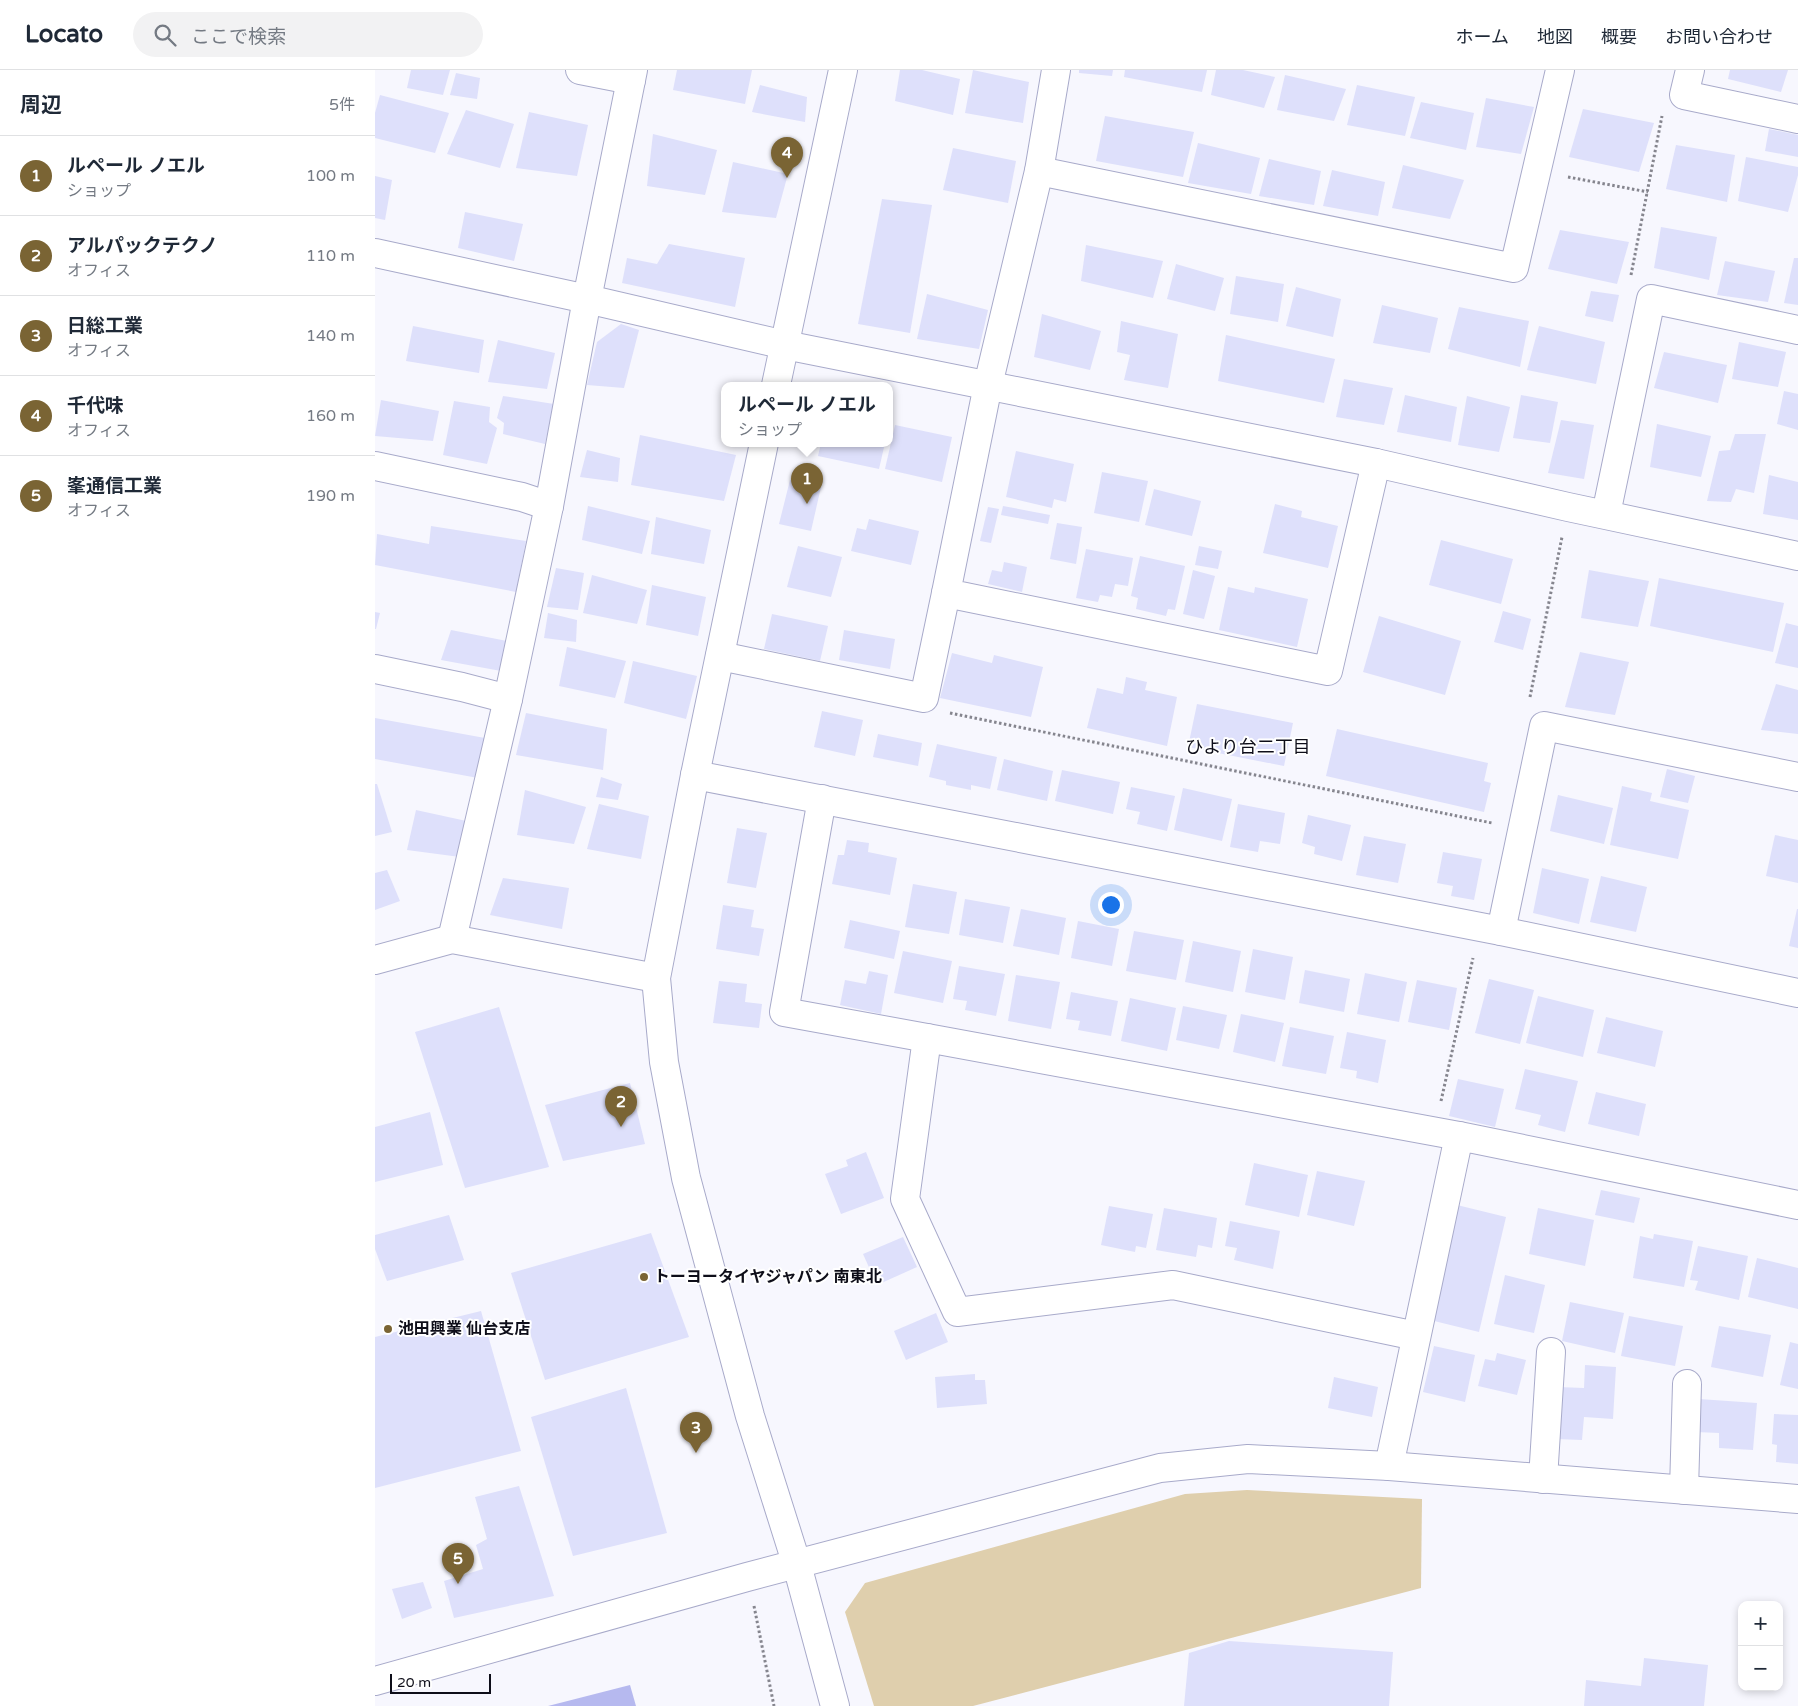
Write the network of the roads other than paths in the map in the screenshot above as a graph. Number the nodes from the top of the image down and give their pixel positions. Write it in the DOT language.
graph roads {
  1 [pos="580,70"];
  2 [pos="843,70"];
  3 [pos="1056,70"];
  4 [pos="1560,70"];
  5 [pos="632,75"];
  6 [pos="1687,82"];
  7 [pos="1798,119"];
  8 [pos="1039,171"];
  9 [pos="375,253"];
  10 [pos="587,299"];
  11 [pos="1798,330"];
  12 [pos="785,345"];
  13 [pos="777,382"];
  14 [pos="988,385"];
  15 [pos="763,447"];
  16 [pos="1376,463"];
  17 [pos="375,466"];
  18 [pos="549,506"];
  19 [pos="1606,514"];
  20 [pos="1798,556"];
  21 [pos="945,592"];
  22 [pos="720,656"];
  23 [pos="375,669"];
  24 [pos="508,699"];
  25 [pos="695,775"];
  26 [pos="1798,777"];
  27 [pos="822,799"];
  28 [pos="1501,931"];
  29 [pos="452,939"];
  30 [pos="375,960"];
  31 [pos="656,978"];
  32 [pos="1798,993"];
  33 [pos="927,1038"];
  34 [pos="1447,1134"];
  35 [pos="1798,1205"];
  36 [pos="1416,1336"];
  37 [pos="1551,1352"];
  38 [pos="1687,1384"];
  39 [pos="1389,1466"];
  40 [pos="1543,1479"];
  41 [pos="1683,1490"];
  42 [pos="1798,1499"];
  43 [pos="797,1565"];
  44 [pos="375,1682"];
  45 [pos="835,1706"];
  1 -- 5 [label="street"];
  2 -- 12 [label="street"];
  3 -- 8 [label="street"];
  4 -- 8 [label="street"];
  5 -- 10 [label="street"];
  6 -- 7 [label="street"];
  8 -- 14 [label="street"];
  9 -- 10 [label="street"];
  10 -- 12 [label="street"];
  10 -- 18 [label="street"];
  11 -- 19 [label="street"];
  12 -- 13 [label="street"];
  12 -- 14 [label="street"];
  14 -- 16 [label="street"];
  14 -- 21 [label="street"];
  15 -- 22 [label="street"];
  16 -- 19 [label="street"];
  16 -- 21 [label="street"];
  17 -- 18 [label="street"];
  18 -- 24 [label="street"];
  19 -- 20 [label="street"];
  21 -- 22 [label="street"];
  22 -- 25 [label="street"];
  23 -- 24 [label="street"];
  24 -- 29 [label="street"];
  25 -- 27 [label="street"];
  25 -- 31 [label="street"];
  26 -- 28 [label="street"];
  27 -- 28 [label="street"];
  27 -- 33 [label="street"];
  28 -- 32 [label="street"];
  29 -- 30 [label="street"];
  29 -- 31 [label="street"];
  31 -- 43 [label="street"];
  33 -- 34 [label="street"];
  33 -- 36 [label="street"];
  34 -- 35 [label="street"];
  34 -- 36 [label="street"];
  36 -- 39 [label="street"];
  37 -- 40 [label="street"];
  38 -- 41 [label="street"];
  39 -- 40 [label="street"];
  39 -- 43 [label="street"];
  40 -- 41 [label="street"];
  41 -- 42 [label="street"];
  43 -- 44 [label="street"];
  43 -- 45 [label="street"];
}
